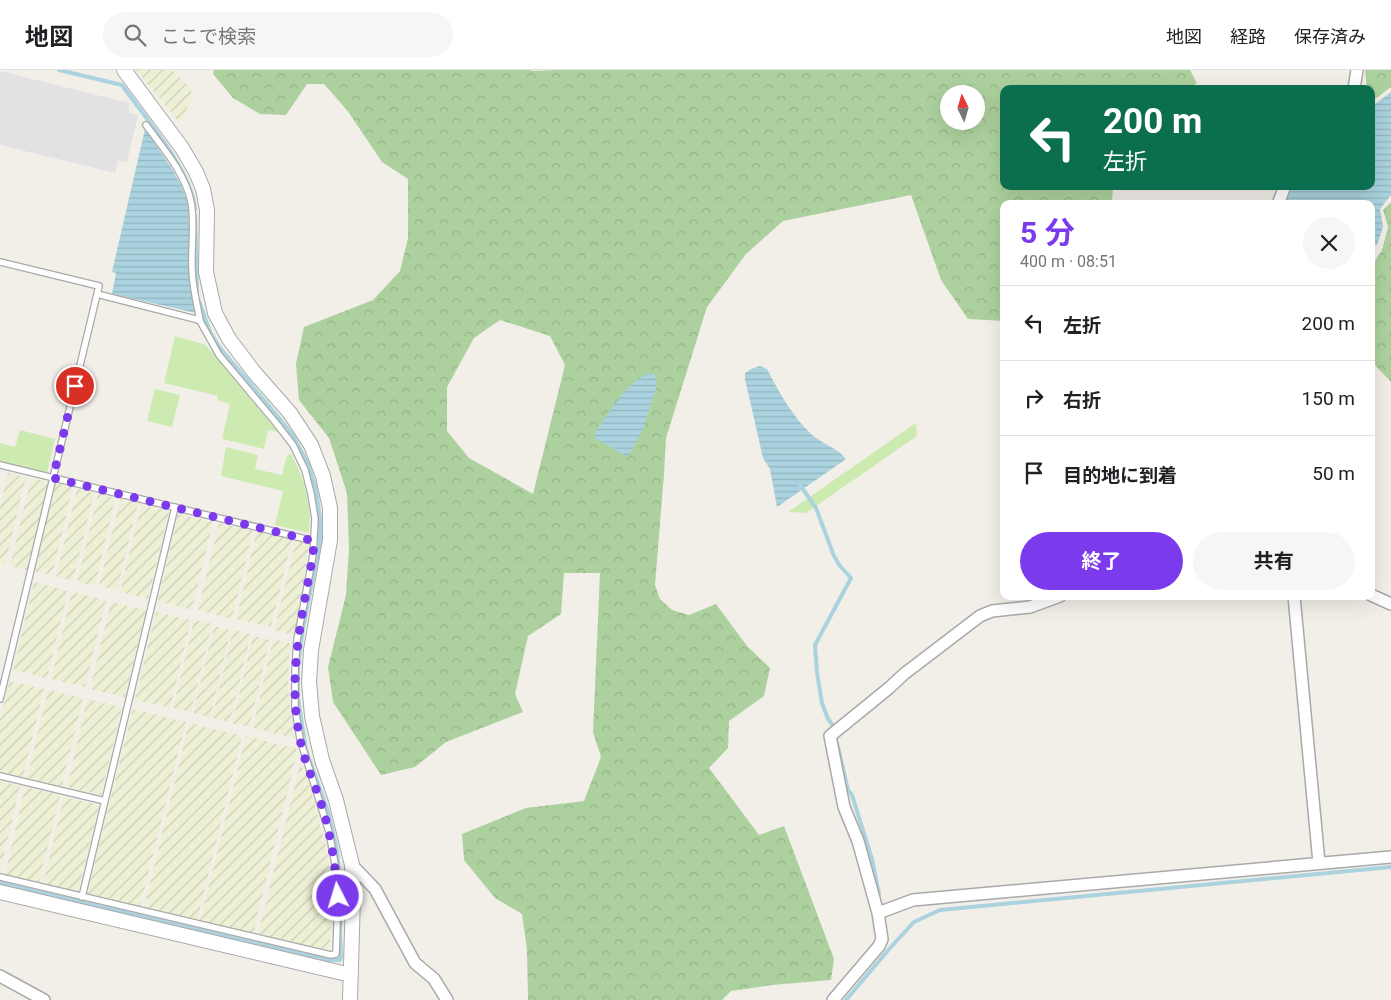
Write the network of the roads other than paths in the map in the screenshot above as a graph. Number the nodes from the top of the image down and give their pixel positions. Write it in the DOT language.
graph roads {
  1 [pos="124,70"];
  2 [pos="1358,70"];
  3 [pos="1355,85"];
  4 [pos="146,125"];
  5 [pos="0,262"];
  6 [pos="97,294"];
  7 [pos="200,321"];
  8 [pos="0,465"];
  9 [pos="53,478"];
  10 [pos="175,507"];
  11 [pos="314,541"];
  12 [pos="1375,598"];
  13 [pos="1048,600"];
  14 [pos="1294,600"];
  15 [pos="1391,604"];
  16 [pos="0,699"];
  17 [pos="0,776"];
  18 [pos="105,801"];
  19 [pos="1391,857"];
  20 [pos="1319,863"];
  21 [pos="352,865"];
  22 [pos="0,877"];
  23 [pos="0,892"];
  24 [pos="82,897"];
  25 [pos="878,913"];
  26 [pos="351,975"];
  27 [pos="0,976"];
  28 [pos="44,1000"];
  29 [pos="350,1000"];
  30 [pos="447,1000"];
  31 [pos="833,1000"];
  1 -- 21 [label="street"];
  2 -- 3 [label="street"];
  4 -- 7 [label="lane"];
  5 -- 6 [label="lane"];
  6 -- 7 [label="lane"];
  6 -- 9 [label="lane"];
  7 -- 11 [label="lane"];
  8 -- 9 [label="lane"];
  9 -- 10 [label="lane"];
  9 -- 16 [label="lane"];
  10 -- 11 [label="lane"];
  10 -- 18 [label="lane"];
  11 -- 24 [label="lane"];
  12 -- 15 [label="street"];
  13 -- 25 [label="street"];
  14 -- 20 [label="street"];
  17 -- 18 [label="lane"];
  18 -- 24 [label="lane"];
  19 -- 20 [label="street"];
  20 -- 25 [label="street"];
  21 -- 26 [label="street"];
  21 -- 30 [label="street"];
  22 -- 24 [label="lane"];
  23 -- 26 [label="street"];
  25 -- 31 [label="street"];
  26 -- 29 [label="street"];
  27 -- 28 [label="street"];
}
